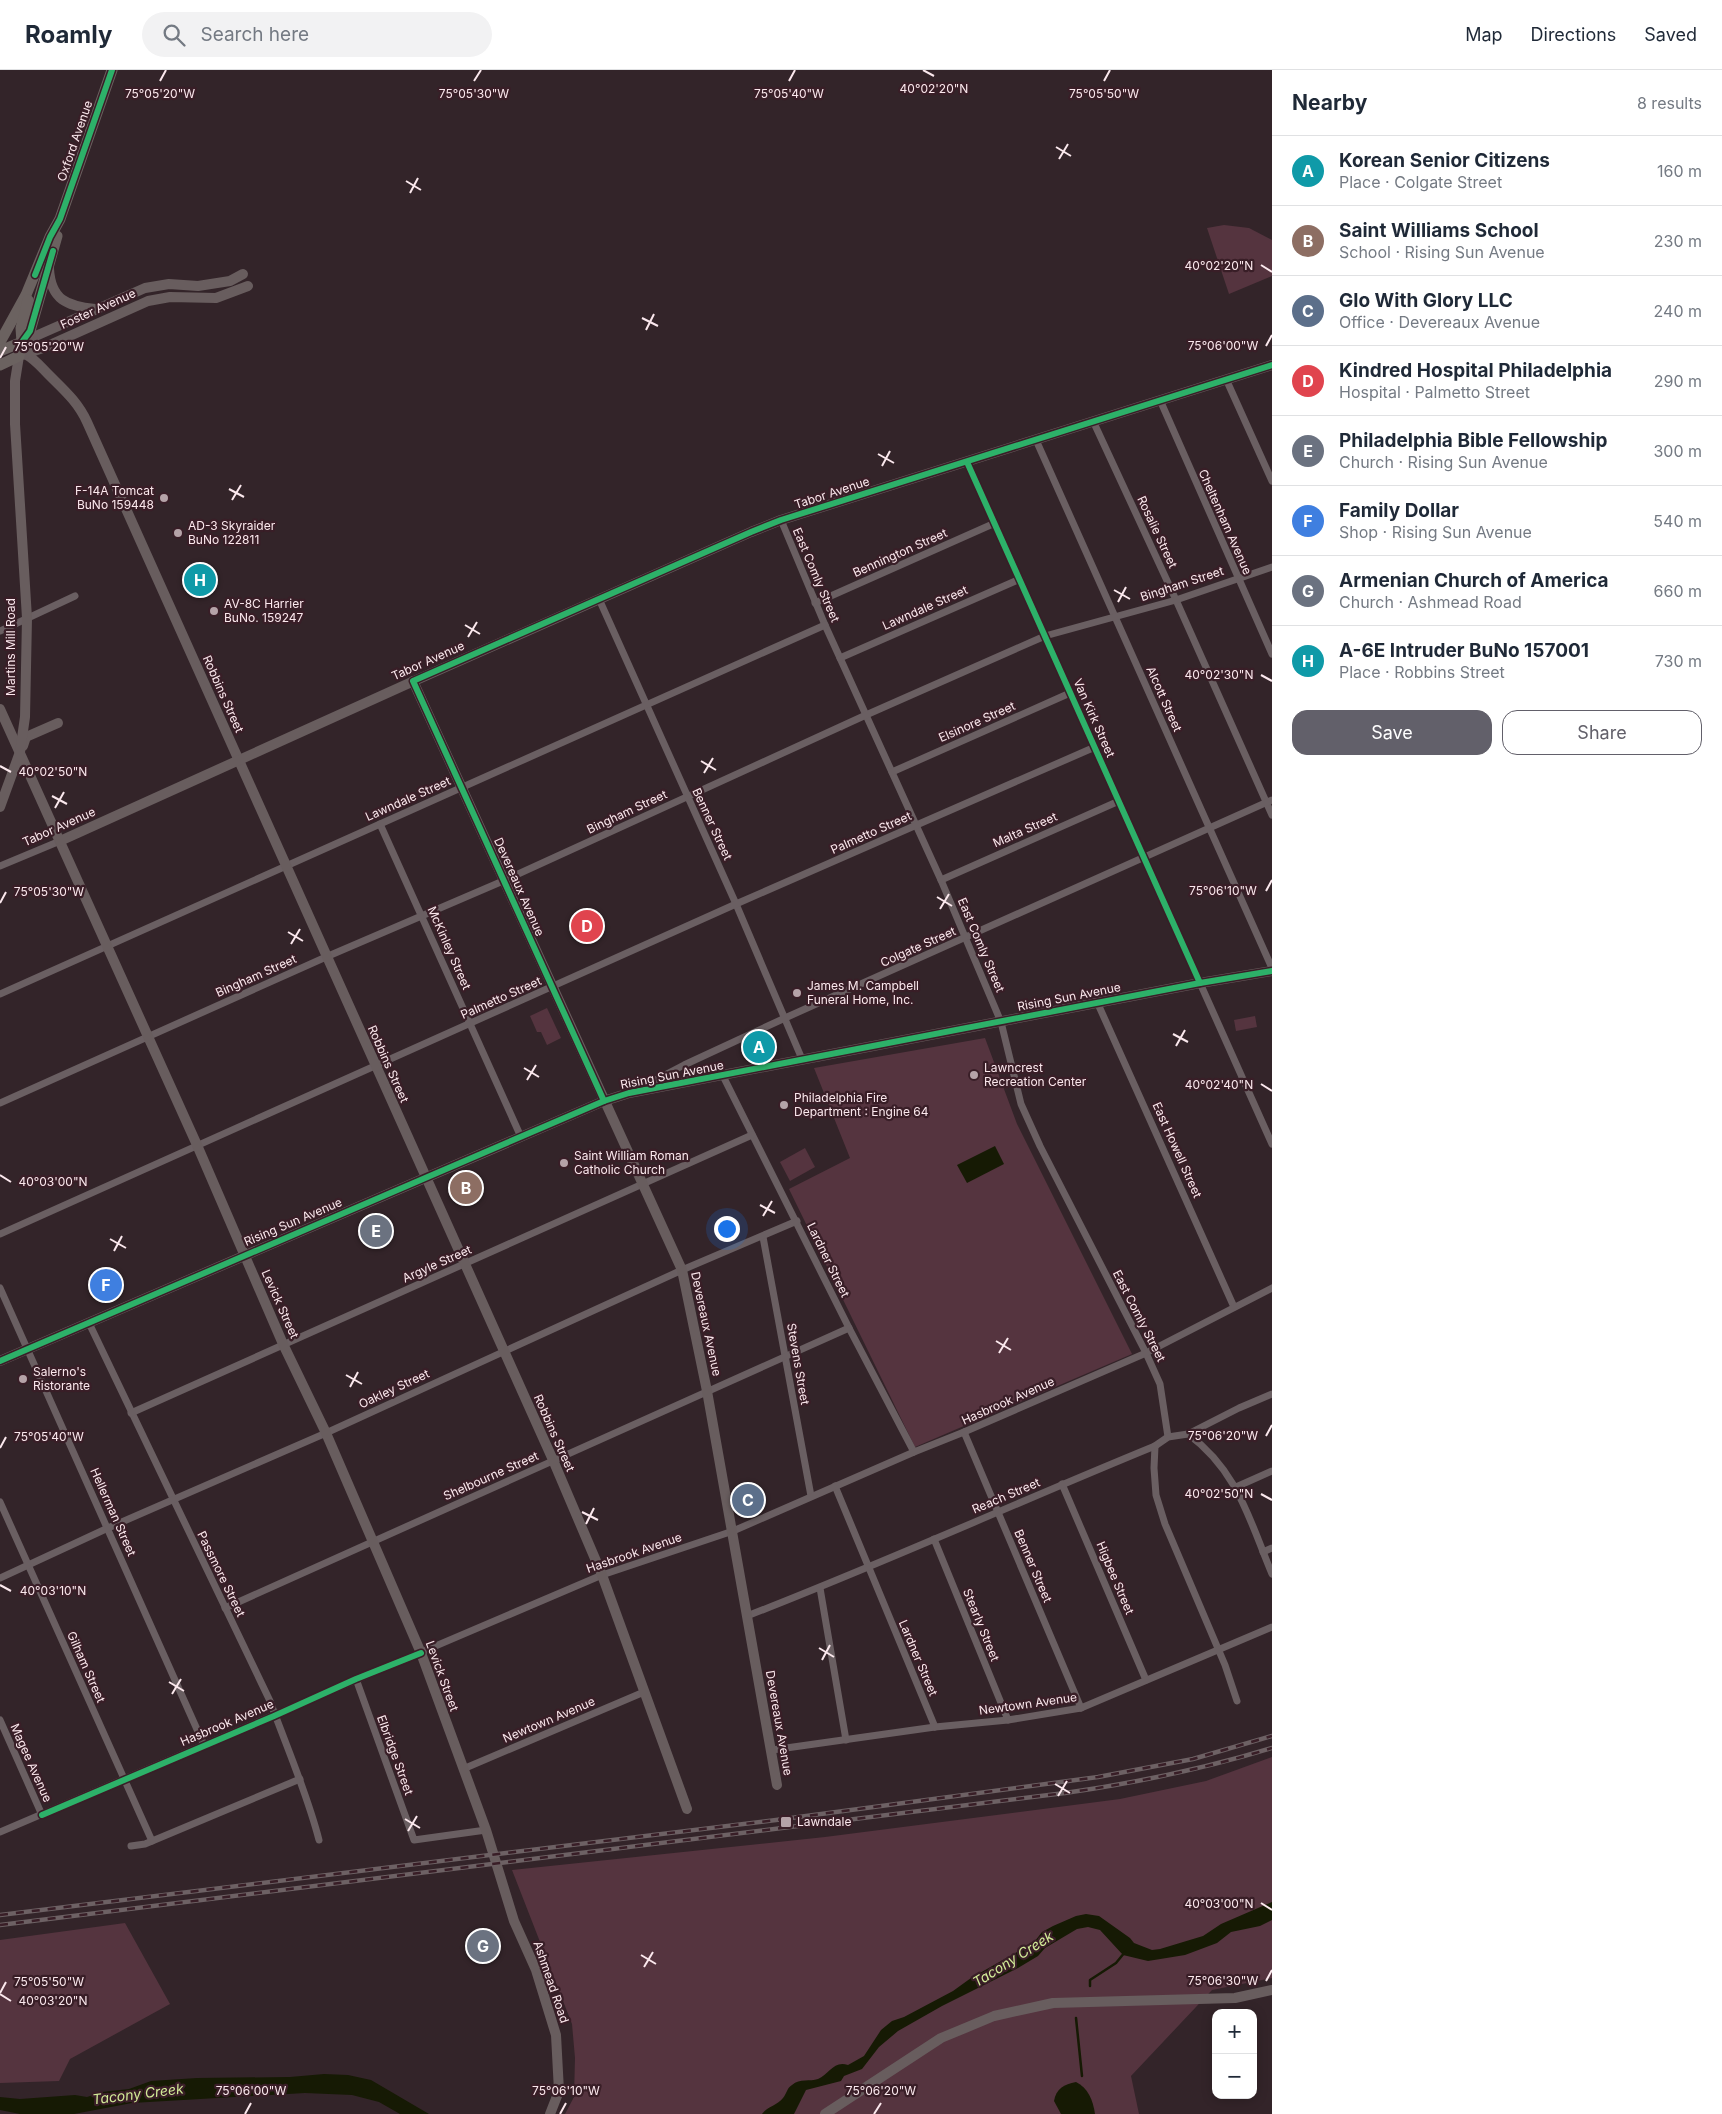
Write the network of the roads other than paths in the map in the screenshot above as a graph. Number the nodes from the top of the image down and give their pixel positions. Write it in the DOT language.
graph roads {
  1 [pos="112,70"];
  2 [pos="60,219"];
  3 [pos="48,264"];
  4 [pos="243,274"];
  5 [pos="35,275"];
  6 [pos="248,286"];
  7 [pos="96,310"];
  8 [pos="0,342"];
  9 [pos="22,342"];
  10 [pos="0,351"];
  11 [pos="22,355"];
  12 [pos="0,365"];
  13 [pos="1272,365"];
  14 [pos="1226,379"];
  15 [pos="1160,400"];
  16 [pos="1094,422"];
  17 [pos="1036,440"];
  18 [pos="967,462"];
  19 [pos="1272,481"];
  20 [pos="782,520"];
  21 [pos="995,523"];
  22 [pos="1272,567"];
  23 [pos="1238,578"];
  24 [pos="1020,579"];
  25 [pos="75,596"];
  26 [pos="599,599"];
  27 [pos="1176,600"];
  28 [pos="815,603"];
  29 [pos="1116,617"];
  30 [pos="27,618"];
  31 [pos="825,625"];
  32 [pos="0,631"];
  33 [pos="1045,636"];
  34 [pos="1272,654"];
  35 [pos="840,658"];
  36 [pos="414,681"];
  37 [pos="1070,693"];
  38 [pos="646,705"];
  39 [pos="0,709"];
  40 [pos="866,715"];
  41 [pos="58,723"];
  42 [pos="1095,747"];
  43 [pos="20,752"];
  44 [pos="238,760"];
  45 [pos="892,772"];
  46 [pos="462,787"];
  47 [pos="688,797"];
  48 [pos="1119,801"];
  49 [pos="1269,801"];
  50 [pos="0,807"];
  51 [pos="1272,815"];
  52 [pos="380,824"];
  53 [pos="916,825"];
  54 [pos="1209,829"];
  55 [pos="60,841"];
  56 [pos="1144,858"];
  57 [pos="0,866"];
  58 [pos="286,867"];
  59 [pos="941,880"];
  60 [pos="503,881"];
  61 [pos="736,904"];
  62 [pos="422,915"];
  63 [pos="966,938"];
  64 [pos="107,945"];
  65 [pos="326,957"];
  66 [pos="1272,969"];
  67 [pos="1200,983"];
  68 [pos="552,988"];
  69 [pos="0,994"];
  70 [pos="1098,1004"];
  71 [pos="786,1018"];
  72 [pos="1001,1022"];
  73 [pos="471,1024"];
  74 [pos="148,1038"];
  75 [pos="802,1059"];
  76 [pos="376,1066"];
  77 [pos="723,1076"];
  78 [pos="629,1093"];
  79 [pos="604,1101"];
  80 [pos="0,1103"];
  81 [pos="752,1135"];
  82 [pos="521,1137"];
  83 [pos="1272,1144"];
  84 [pos="197,1145"];
  85 [pos="426,1177"];
  86 [pos="644,1185"];
  87 [pos="797,1221"];
  88 [pos="0,1234"];
  89 [pos="763,1237"];
  90 [pos="245,1255"];
  91 [pos="464,1264"];
  92 [pos="682,1270"];
  93 [pos="0,1288"];
  94 [pos="1272,1288"];
  95 [pos="1234,1307"];
  96 [pos="89,1323"];
  97 [pos="848,1328"];
  98 [pos="284,1344"];
  99 [pos="27,1349"];
  100 [pos="504,1351"];
  101 [pos="1146,1353"];
  102 [pos="785,1356"];
  103 [pos="0,1361"];
  104 [pos="707,1391"];
  105 [pos="1272,1394"];
  106 [pos="131,1413"];
  107 [pos="964,1432"];
  108 [pos="326,1433"];
  109 [pos="1188,1434"];
  110 [pos="1168,1437"];
  111 [pos="1155,1446"];
  112 [pos="914,1452"];
  113 [pos="553,1460"];
  114 [pos="1272,1472"];
  115 [pos="1062,1484"];
  116 [pos="835,1486"];
  117 [pos="1236,1487"];
  118 [pos="811,1496"];
  119 [pos="173,1501"];
  120 [pos="0,1502"];
  121 [pos="997,1512"];
  122 [pos="108,1528"];
  123 [pos="733,1530"];
  124 [pos="934,1539"];
  125 [pos="374,1542"];
  126 [pos="1272,1548"];
  127 [pos="1263,1552"];
  128 [pos="28,1565"];
  129 [pos="868,1567"];
  130 [pos="1272,1574"];
  131 [pos="602,1575"];
  132 [pos="0,1578"];
  133 [pos="820,1588"];
  134 [pos="225,1608"];
  135 [pos="746,1616"];
  136 [pos="1272,1627"];
  137 [pos="1218,1649"];
  138 [pos="421,1653"];
  139 [pos="356,1679"];
  140 [pos="1146,1680"];
  141 [pos="644,1692"];
  142 [pos="1237,1700"];
  143 [pos="1081,1708"];
  144 [pos="274,1716"];
  145 [pos="0,1720"];
  146 [pos="1008,1720"];
  147 [pos="935,1727"];
  148 [pos="846,1740"];
  149 [pos="204,1745"];
  150 [pos="772,1750"];
  151 [pos="463,1769"];
  152 [pos="300,1778"];
  153 [pos="124,1779"];
  154 [pos="778,1785"];
  155 [pos="687,1809"];
  156 [pos="42,1815"];
  157 [pos="486,1830"];
  158 [pos="0,1832"];
  159 [pos="319,1840"];
  160 [pos="152,1841"];
  161 [pos="131,1846"];
  162 [pos="496,1861"];
  163 [pos="1272,1990"];
  164 [pos="550,2114"];
  165 [pos="825,2114"];
  1 -- 2 [label="main road, Oxford Avenue"];
  2 -- 3 [label="main road, Oxford Avenue"];
  2 -- 5 [label="main road, Oxford Avenue"];
  3 -- 7 [label="street"];
  3 -- 9 [label="main road, Oxford Avenue"];
  4 -- 7 [label="street, Foster Avenue"];
  5 -- 8 [label="main road, Oxford Avenue"];
  5 -- 9 [label="main road, Martins Mill Road"];
  6 -- 11 [label="street, Foster Avenue"];
  7 -- 9 [label="street, Foster Avenue"];
  9 -- 10 [label="main road"];
  9 -- 11 [label="main road, Martins Mill Road"];
  11 -- 12 [label="main road"];
  11 -- 30 [label="street, Martins Mill Road"];
  11 -- 44 [label="street, Robbins Street"];
  13 -- 14 [label="street, Tabor Avenue"];
  14 -- 15 [label="street, Tabor Avenue"];
  14 -- 19 [label="street"];
  15 -- 16 [label="street, Tabor Avenue"];
  15 -- 23 [label="street, Cheltenham Avenue"];
  16 -- 17 [label="street, Tabor Avenue"];
  16 -- 27 [label="street, Rosalie Street"];
  17 -- 18 [label="street, Tabor Avenue"];
  17 -- 29 [label="street, Alcott Street"];
  18 -- 20 [label="street, Tabor Avenue"];
  18 -- 21 [label="street, Van Kirk Street"];
  20 -- 26 [label="street, Tabor Avenue"];
  20 -- 28 [label="street, East Comly Street"];
  21 -- 24 [label="street, Van Kirk Street"];
  21 -- 28 [label="street, Bennington Street"];
  22 -- 23 [label="street, Bingham Street"];
  23 -- 27 [label="street, Bingham Street"];
  23 -- 34 [label="street, Cheltenham Avenue"];
  24 -- 33 [label="street, Van Kirk Street"];
  24 -- 35 [label="street, Lawndale Street"];
  25 -- 30 [label="street"];
  26 -- 36 [label="street, Tabor Avenue"];
  26 -- 38 [label="street, Benner Street"];
  27 -- 29 [label="street, Bingham Street"];
  27 -- 49 [label="street, Rosalie Street"];
  28 -- 31 [label="street, East Comly Street"];
  29 -- 33 [label="street, Bingham Street"];
  29 -- 54 [label="street, Alcott Street"];
  30 -- 32 [label="street"];
  30 -- 43 [label="street, Martins Mill Road"];
  31 -- 35 [label="street, East Comly Street"];
  31 -- 38 [label="street, Lawndale Street"];
  33 -- 37 [label="street, Van Kirk Street"];
  33 -- 40 [label="street, Bingham Street"];
  35 -- 40 [label="street, East Comly Street"];
  36 -- 44 [label="street, Tabor Avenue"];
  36 -- 46 [label="street, Devereaux Avenue"];
  37 -- 42 [label="street, Van Kirk Street"];
  37 -- 45 [label="street, Elsinore Street"];
  38 -- 46 [label="street, Lawndale Street"];
  38 -- 47 [label="street, Benner Street"];
  39 -- 43 [label="street, Levick Street"];
  40 -- 45 [label="street, East Comly Street"];
  40 -- 47 [label="street, Bingham Street"];
  41 -- 43 [label="street"];
  42 -- 48 [label="street, Van Kirk Street"];
  42 -- 53 [label="street, Palmetto Street"];
  43 -- 50 [label="street, Martins Mill Road"];
  43 -- 55 [label="street, Levick Street"];
  44 -- 55 [label="street, Tabor Avenue"];
  44 -- 58 [label="street, Robbins Street"];
  45 -- 53 [label="street, East Comly Street"];
  46 -- 52 [label="street, Lawndale Street"];
  46 -- 60 [label="street, Devereaux Avenue"];
  47 -- 60 [label="street, Bingham Street"];
  47 -- 61 [label="street, Benner Street"];
  48 -- 56 [label="street, Van Kirk Street"];
  48 -- 59 [label="street, Malta Street"];
  49 -- 51 [label="street, Rosalie Street"];
  49 -- 54 [label="street, Colgate Street"];
  52 -- 58 [label="street, Lawndale Street"];
  52 -- 62 [label="street, McKinley Street"];
  53 -- 59 [label="street, East Comly Street"];
  53 -- 61 [label="street, Palmetto Street"];
  54 -- 56 [label="street, Colgate Street"];
  54 -- 66 [label="street, Alcott Street"];
  55 -- 57 [label="street, Tabor Avenue"];
  55 -- 64 [label="street, Levick Street"];
  56 -- 63 [label="street, Colgate Street"];
  56 -- 67 [label="street, Van Kirk Street"];
  58 -- 64 [label="street, Lawndale Street"];
  58 -- 65 [label="street, Robbins Street"];
  59 -- 63 [label="street, East Comly Street"];
  60 -- 62 [label="street, Bingham Street"];
  60 -- 68 [label="street, Devereaux Avenue"];
  61 -- 68 [label="street, Palmetto Street"];
  61 -- 71 [label="street, Benner Street"];
  62 -- 65 [label="street, Bingham Street"];
  62 -- 73 [label="street, McKinley Street"];
  63 -- 71 [label="street, Colgate Street"];
  63 -- 72 [label="street, East Comly Street"];
  64 -- 69 [label="street, Lawndale Street"];
  64 -- 74 [label="street, Levick Street"];
  65 -- 74 [label="street, Bingham Street"];
  65 -- 76 [label="street, Robbins Street"];
  66 -- 67 [label="street, Rising Sun Avenue"];
  67 -- 70 [label="street, Rising Sun Avenue"];
  67 -- 83 [label="street, Van Kirk Street"];
  68 -- 73 [label="street, Palmetto Street"];
  68 -- 79 [label="street, Devereaux Avenue"];
  70 -- 72 [label="street, Rising Sun Avenue"];
  70 -- 95 [label="street, East Howell Street"];
  71 -- 75 [label="street, Benner Street"];
  71 -- 78 [label="street, Colgate Street"];
  72 -- 75 [label="street, Rising Sun Avenue"];
  72 -- 101 [label="street, East Comly Street"];
  73 -- 76 [label="street, Palmetto Street"];
  73 -- 82 [label="street, McKinley Street"];
  74 -- 80 [label="street, Bingham Street"];
  74 -- 84 [label="street, Levick Street"];
  75 -- 77 [label="street, Rising Sun Avenue"];
  76 -- 84 [label="street, Palmetto Street"];
  76 -- 85 [label="street, Robbins Street"];
  77 -- 78 [label="street, Rising Sun Avenue"];
  77 -- 81 [label="street, Lardner Street"];
  78 -- 79 [label="street, Rising Sun Avenue"];
  79 -- 82 [label="street, Rising Sun Avenue"];
  79 -- 86 [label="street, Devereaux Avenue"];
  81 -- 86 [label="street, Argyle Street"];
  81 -- 87 [label="street, Lardner Street"];
  82 -- 85 [label="street, Rising Sun Avenue"];
  84 -- 88 [label="street, Palmetto Street"];
  84 -- 90 [label="street, Levick Street"];
  85 -- 90 [label="street, Rising Sun Avenue"];
  85 -- 91 [label="street, Robbins Street"];
  86 -- 91 [label="street, Argyle Street"];
  86 -- 92 [label="street, Devereaux Avenue"];
  87 -- 89 [label="street, Oakley Street"];
  87 -- 97 [label="street, Lardner Street"];
  89 -- 92 [label="street, Oakley Street"];
  89 -- 102 [label="street, Stevens Street"];
  90 -- 96 [label="street, Rising Sun Avenue"];
  90 -- 98 [label="street, Levick Street"];
  91 -- 98 [label="street, Argyle Street"];
  91 -- 100 [label="street, Robbins Street"];
  92 -- 100 [label="street, Oakley Street"];
  92 -- 104 [label="street, Devereaux Avenue"];
  93 -- 99 [label="street, Hellerman Street"];
  94 -- 95 [label="street, Hasbrook Avenue"];
  95 -- 101 [label="street, Hasbrook Avenue"];
  96 -- 99 [label="street, Rising Sun Avenue"];
  96 -- 106 [label="street, Passmore Street"];
  97 -- 102 [label="street, Shelbourne Street"];
  97 -- 112 [label="street, Lardner Street"];
  98 -- 106 [label="street, Argyle Street"];
  98 -- 108 [label="street, Levick Street"];
  99 -- 103 [label="street, Rising Sun Avenue"];
  99 -- 122 [label="street, Hellerman Street"];
  100 -- 108 [label="street, Oakley Street"];
  100 -- 113 [label="street, Robbins Street"];
  101 -- 107 [label="street, Hasbrook Avenue"];
  101 -- 110 [label="street, East Comly Street"];
  102 -- 104 [label="street, Shelbourne Street"];
  102 -- 118 [label="street, Stevens Street"];
  104 -- 113 [label="street, Shelbourne Street"];
  104 -- 123 [label="street, Devereaux Avenue"];
  105 -- 109 [label="street, Reach Street"];
  106 -- 119 [label="street, Passmore Street"];
  107 -- 112 [label="street, Hasbrook Avenue"];
  107 -- 121 [label="street, Benner Street"];
  108 -- 119 [label="street, Oakley Street"];
  108 -- 125 [label="street, Levick Street"];
  109 -- 110 [label="street, Reach Street"];
  109 -- 117 [label="street"];
  110 -- 111 [label="street, Reach Street"];
  111 -- 115 [label="street, Reach Street"];
  111 -- 137 [label="street"];
  112 -- 116 [label="street, Hasbrook Avenue"];
  113 -- 125 [label="street, Shelbourne Street"];
  113 -- 131 [label="street, Robbins Street"];
  114 -- 117 [label="street"];
  115 -- 121 [label="street, Reach Street"];
  115 -- 140 [label="street, Higbee Street"];
  116 -- 118 [label="street, Hasbrook Avenue"];
  116 -- 129 [label="street, Lardner Street"];
  117 -- 127 [label="street"];
  118 -- 123 [label="street, Hasbrook Avenue"];
  119 -- 122 [label="street, Oakley Street"];
  119 -- 134 [label="street, Passmore Street"];
  120 -- 128 [label="street, Gilham Street"];
  121 -- 124 [label="street, Reach Street"];
  121 -- 143 [label="street, Benner Street"];
  122 -- 128 [label="street, Oakley Street"];
  122 -- 149 [label="street, Hellerman Street"];
  123 -- 131 [label="street, Hasbrook Avenue"];
  123 -- 135 [label="street, Devereaux Avenue"];
  124 -- 129 [label="street, Reach Street"];
  124 -- 146 [label="street, Stearly Street"];
  125 -- 134 [label="street, Shelbourne Street"];
  125 -- 138 [label="street, Levick Street"];
  126 -- 127 [label="street"];
  127 -- 130 [label="street"];
  128 -- 132 [label="street, Oakley Street"];
  128 -- 153 [label="street, Gilham Street"];
  129 -- 133 [label="street, Reach Street"];
  129 -- 147 [label="street, Lardner Street"];
  131 -- 138 [label="street, Hasbrook Avenue"];
  131 -- 141 [label="street, Robbins Street"];
  133 -- 135 [label="street, Reach Street"];
  133 -- 148 [label="street"];
  134 -- 144 [label="street, Passmore Street"];
  135 -- 150 [label="street, Devereaux Avenue"];
  136 -- 137 [label="street, Newtown Avenue"];
  137 -- 140 [label="street, Newtown Avenue"];
  137 -- 142 [label="street"];
  138 -- 139 [label="street, Hasbrook Avenue"];
  138 -- 151 [label="street, Levick Street"];
  139 -- 144 [label="street, Hasbrook Avenue"];
  139 -- 157 [label="street, Elbridge Street"];
  140 -- 143 [label="street, Newtown Avenue"];
  141 -- 151 [label="street, Newtown Avenue"];
  141 -- 155 [label="street, Robbins Street"];
  143 -- 146 [label="street, Newtown Avenue"];
  144 -- 149 [label="street, Hasbrook Avenue"];
  144 -- 152 [label="street, Passmore Street"];
  145 -- 156 [label="street, Magee Avenue"];
  146 -- 147 [label="street, Newtown Avenue"];
  147 -- 148 [label="street, Newtown Avenue"];
  148 -- 150 [label="street, Newtown Avenue"];
  149 -- 153 [label="street, Hasbrook Avenue"];
  150 -- 154 [label="street, Devereaux Avenue"];
  151 -- 157 [label="street, Levick Street"];
  152 -- 159 [label="street, Passmore Street"];
  152 -- 160 [label="street"];
  153 -- 156 [label="street, Hasbrook Avenue"];
  153 -- 160 [label="street, Gilham Street"];
  156 -- 158 [label="street, Hasbrook Avenue"];
  157 -- 162 [label="street, Levick Street"];
  160 -- 161 [label="street"];
  162 -- 164 [label="street, Ashmead Road"];
  163 -- 165 [label="street"];
}
